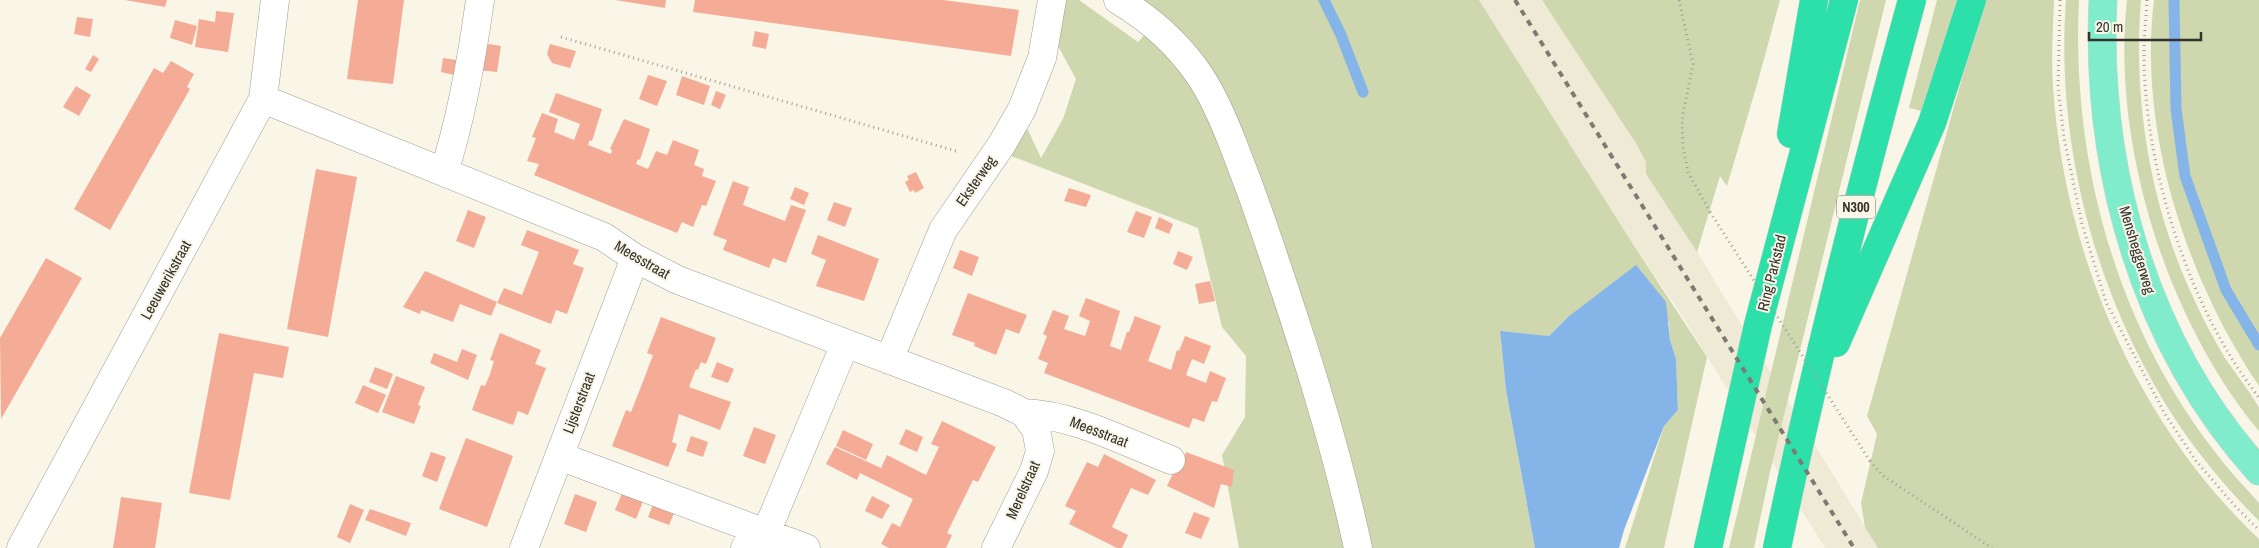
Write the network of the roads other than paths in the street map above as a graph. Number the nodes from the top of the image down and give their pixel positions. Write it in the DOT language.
graph roads {
  1 [pos="275,0"];
  2 [pos="480,0"];
  3 [pos="1052,0"];
  4 [pos="1118,0"];
  5 [pos="1814,0"];
  6 [pos="1844,0"];
  7 [pos="1912,0"];
  8 [pos="1972,0"];
  9 [pos="2102,0"];
  10 [pos="264,99"];
  11 [pos="444,172"];
  12 [pos="635,258"];
  13 [pos="1758,325"];
  14 [pos="845,344"];
  15 [pos="889,360"];
  16 [pos="1804,416"];
  17 [pos="1030,421"];
  18 [pos="559,456"];
  19 [pos="1171,460"];
  20 [pos="2259,471"];
  21 [pos="755,540"];
  22 [pos="21,548"];
  23 [pos="524,548"];
  24 [pos="806,548"];
  25 [pos="996,548"];
  26 [pos="1358,548"];
  27 [pos="1708,548"];
  28 [pos="1777,548"];
  1 -- 10 [label="street, Leeuwerikstraat"];
  2 -- 11 [label="street"];
  3 -- 15 [label="street, Eksterweg"];
  4 -- 26 [label="street"];
  5 -- 13 [label="highway"];
  6 -- 13 [label="highway, Ring Parkstad"];
  7 -- 16 [label="highway, N300"];
  8 -- 16 [label="highway, N300"];
  9 -- 20 [label="main road, Mensheggerweg"];
  10 -- 11 [label="street, Meesstraat"];
  10 -- 22 [label="street, Leeuwerikstraat"];
  11 -- 12 [label="street, Meesstraat"];
  12 -- 14 [label="street, Meesstraat"];
  12 -- 18 [label="street, Lijsterstraat"];
  13 -- 27 [label="highway, Ring Parkstad"];
  14 -- 15 [label="street, Meesstraat"];
  14 -- 21 [label="street"];
  15 -- 17 [label="street, Meesstraat"];
  16 -- 28 [label="highway, N300"];
  17 -- 19 [label="street, Meesstraat"];
  17 -- 25 [label="street, Merelstraat"];
  18 -- 21 [label="street"];
  18 -- 23 [label="street, Lijsterstraat"];
  21 -- 24 [label="street"];
}
